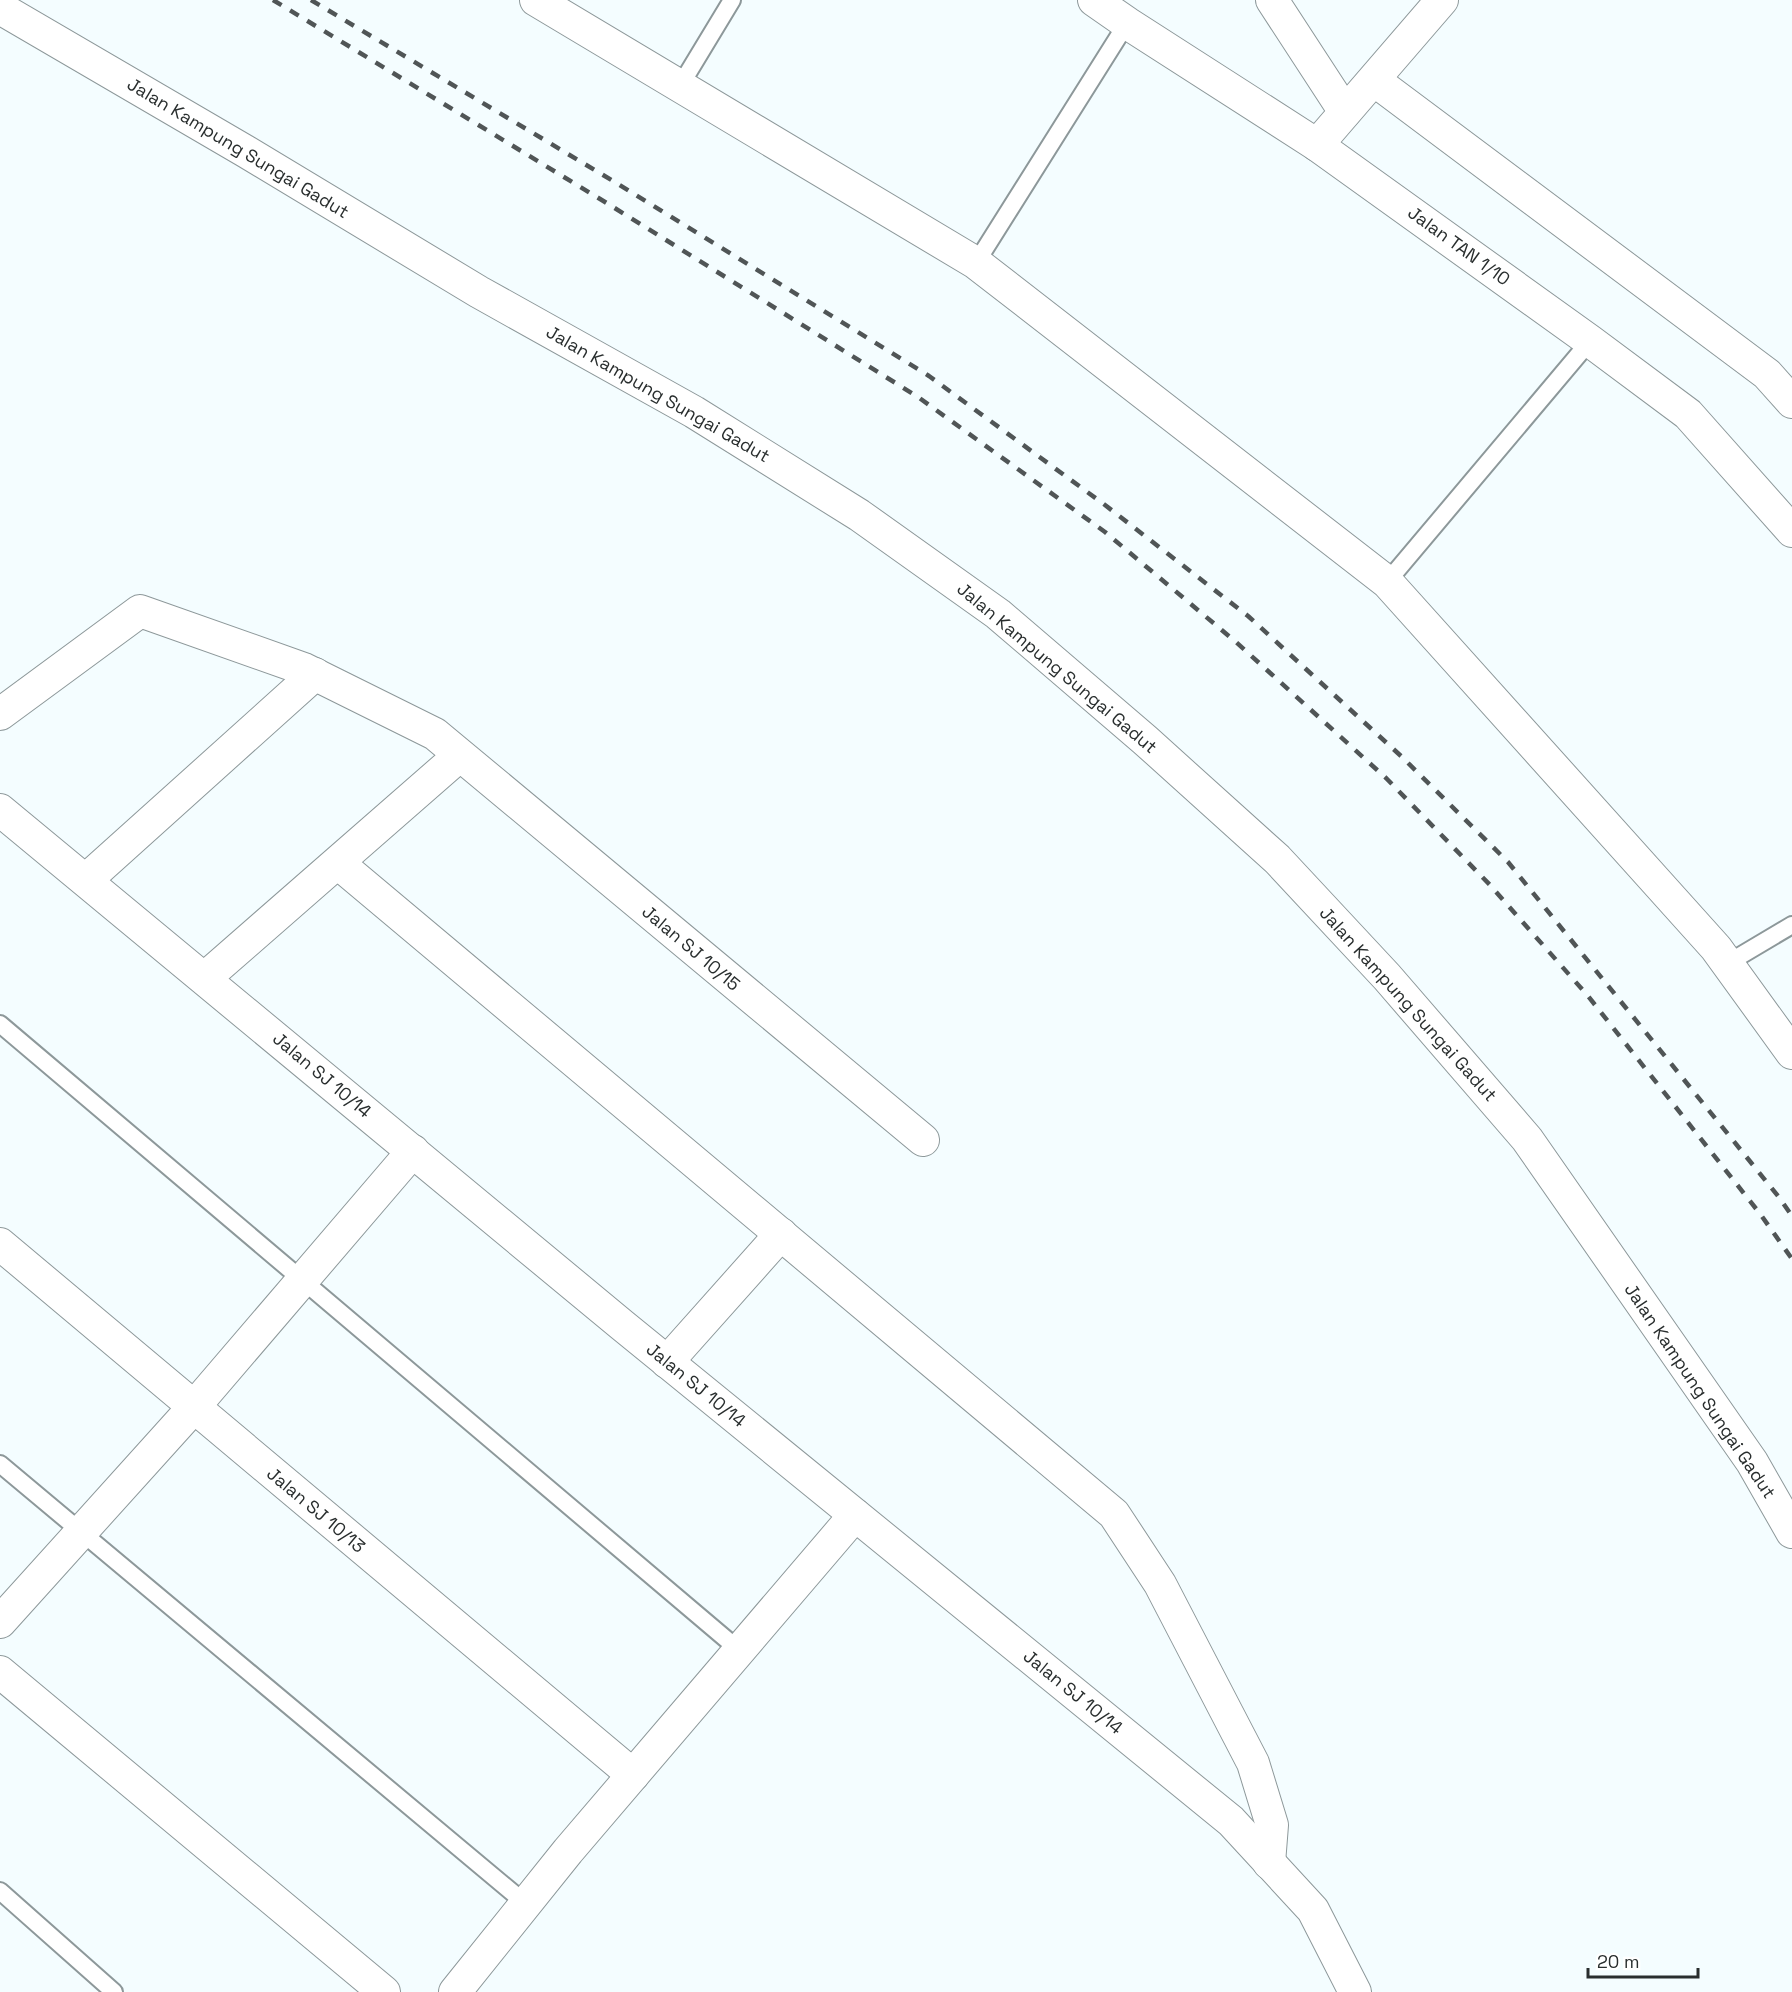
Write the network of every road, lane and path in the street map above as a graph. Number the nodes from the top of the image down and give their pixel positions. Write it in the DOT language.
graph roads {
  1 [pos="536,0"];
  2 [pos="732,0"];
  3 [pos="1094,0"];
  4 [pos="1272,0"];
  5 [pos="1442,0"];
  6 [pos="0,8"];
  7 [pos="1127,23"];
  8 [pos="1374,80"];
  9 [pos="680,86"];
  10 [pos="1345,112"];
  11 [pos="1317,145"];
  12 [pos="976,263"];
  13 [pos="1590,341"];
  14 [pos="1792,402"];
  15 [pos="1792,531"];
  16 [pos="1387,582"];
  17 [pos="315,674"];
  18 [pos="0,714"];
  19 [pos="459,756"];
  20 [pos="0,810"];
  21 [pos="338,863"];
  22 [pos="86,880"];
  23 [pos="1792,925"];
  24 [pos="1728,963"];
  25 [pos="205,978"];
  26 [pos="0,1024"];
  27 [pos="1792,1053"];
  28 [pos="923,1140"];
  29 [pos="413,1151"];
  30 [pos="781,1234"];
  31 [pos="0,1244"];
  32 [pos="302,1280"];
  33 [pos="667,1362"];
  34 [pos="193,1408"];
  35 [pos="0,1464"];
  36 [pos="855,1515"];
  37 [pos="82,1532"];
  38 [pos="1792,1532"];
  39 [pos="0,1622"];
  40 [pos="739,1650"];
  41 [pos="0,1672"];
  42 [pos="633,1774"];
  43 [pos="1269,1863"];
  44 [pos="0,1891"];
  45 [pos="525,1903"];
  46 [pos="114,1992"];
  47 [pos="384,1992"];
  48 [pos="455,1992"];
  49 [pos="1355,1992"];
  1 -- 9 [label="street"];
  2 -- 9 [label="lane"];
  3 -- 7 [label="street, Jalan TAN 1/10"];
  4 -- 10 [label="street"];
  5 -- 8 [label="street"];
  6 -- 38 [label="street, Jalan Kampung Sungai Gadut"];
  7 -- 11 [label="street, Jalan TAN 1/10"];
  7 -- 12 [label="lane"];
  8 -- 10 [label="street"];
  8 -- 14 [label="street"];
  9 -- 12 [label="street"];
  10 -- 11 [label="street"];
  11 -- 13 [label="street, Jalan TAN 1/10"];
  12 -- 16 [label="street"];
  13 -- 15 [label="street, Jalan TAN 1/10"];
  13 -- 16 [label="lane"];
  16 -- 24 [label="street"];
  17 -- 18 [label="street, Jalan SJ 10/15"];
  17 -- 19 [label="street, Jalan SJ 10/15"];
  17 -- 22 [label="street"];
  19 -- 21 [label="street"];
  19 -- 28 [label="street, Jalan SJ 10/15"];
  20 -- 22 [label="street, Jalan SJ 10/14"];
  21 -- 25 [label="street"];
  21 -- 30 [label="street"];
  22 -- 25 [label="street, Jalan SJ 10/14"];
  23 -- 24 [label="lane"];
  24 -- 27 [label="street"];
  25 -- 29 [label="street, Jalan SJ 10/14"];
  26 -- 32 [label="lane"];
  29 -- 32 [label="street"];
  29 -- 33 [label="street, Jalan SJ 10/14"];
  30 -- 33 [label="street"];
  30 -- 43 [label="street"];
  31 -- 34 [label="street, Jalan SJ 10/13"];
  32 -- 34 [label="street"];
  32 -- 40 [label="lane"];
  33 -- 36 [label="street, Jalan SJ 10/14"];
  34 -- 37 [label="street"];
  34 -- 42 [label="street, Jalan SJ 10/13"];
  35 -- 37 [label="lane"];
  36 -- 40 [label="street"];
  36 -- 43 [label="street, Jalan SJ 10/14"];
  37 -- 39 [label="street"];
  37 -- 45 [label="lane"];
  40 -- 42 [label="street"];
  41 -- 47 [label="street"];
  42 -- 45 [label="street"];
  43 -- 49 [label="street, Jalan SJ 10/14"];
  44 -- 46 [label="lane"];
  45 -- 48 [label="street"];
}
